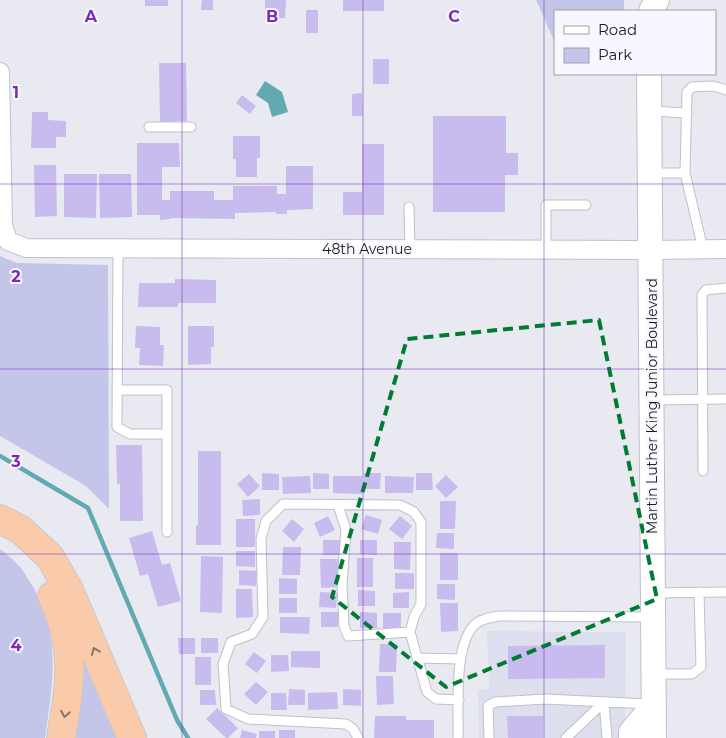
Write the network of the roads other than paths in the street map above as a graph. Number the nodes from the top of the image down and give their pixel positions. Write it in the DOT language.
graph roads {
  1 [pos="0,72"];
  2 [pos="649,75"];
  3 [pos="726,90"];
  4 [pos="650,111"];
  5 [pos="687,113"];
  6 [pos="149,127"];
  7 [pos="191,127"];
  8 [pos="650,173"];
  9 [pos="685,173"];
  10 [pos="586,205"];
  11 [pos="409,207"];
  12 [pos="118,248"];
  13 [pos="410,249"];
  14 [pos="703,249"];
  15 [pos="726,249"];
  16 [pos="546,250"];
  17 [pos="651,250"];
  18 [pos="726,288"];
  19 [pos="117,390"];
  20 [pos="703,399"];
  21 [pos="726,399"];
  22 [pos="652,400"];
  23 [pos="167,434"];
  24 [pos="703,471"];
  25 [pos="338,505"];
  26 [pos="0,518"];
  27 [pos="167,532"];
  28 [pos="0,537"];
  29 [pos="699,592"];
  30 [pos="726,592"];
  31 [pos="652,593"];
  32 [pos="653,617"];
  33 [pos="410,632"];
  34 [pos="418,658"];
  35 [pos="460,659"];
  36 [pos="653,674"];
  37 [pos="459,700"];
  38 [pos="604,702"];
  39 [pos="654,704"];
  40 [pos="61,738"];
  41 [pos="132,738"];
  42 [pos="358,738"];
  43 [pos="458,738"];
  44 [pos="489,738"];
  45 [pos="566,738"];
  46 [pos="607,738"];
  47 [pos="631,738"];
  48 [pos="654,738"];
  1 -- 12 [label="street, 48th Avenue"];
  2 -- 4 [label="street, Martin Luther King Junior Boulevard"];
  3 -- 5 [label="lane"];
  4 -- 5 [label="lane"];
  4 -- 8 [label="street, Martin Luther King Junior Boulevard"];
  5 -- 9 [label="lane"];
  6 -- 7 [label="lane"];
  8 -- 9 [label="lane"];
  8 -- 17 [label="street, Martin Luther King Junior Boulevard"];
  9 -- 14 [label="lane"];
  10 -- 16 [label="lane"];
  11 -- 13 [label="lane"];
  12 -- 13 [label="street, 48th Avenue"];
  12 -- 19 [label="lane"];
  13 -- 16 [label="street, 48th Avenue"];
  14 -- 15 [label="street, 48th Avenue"];
  14 -- 17 [label="street, 48th Avenue"];
  16 -- 17 [label="street, 48th Avenue"];
  17 -- 22 [label="street, Martin Luther King Junior Boulevard"];
  18 -- 20 [label="lane"];
  19 -- 23 [label="lane"];
  19 -- 23 [label="lane"];
  20 -- 21 [label="lane"];
  20 -- 22 [label="lane"];
  20 -- 24 [label="lane"];
  22 -- 31 [label="street, Martin Luther King Junior Boulevard"];
  23 -- 27 [label="lane"];
  25 -- 33 [label="lane"];
  25 -- 33 [label="lane"];
  25 -- 42 [label="lane"];
  41 -- 26 [label="highway, one-way"];
  28 -- 40 [label="highway, one-way"];
  29 -- 30 [label="lane"];
  29 -- 31 [label="lane"];
  29 -- 36 [label="lane"];
  31 -- 32 [label="street, Martin Luther King Junior Boulevard"];
  32 -- 35 [label="lane"];
  32 -- 36 [label="street, Martin Luther King Junior Boulevard"];
  33 -- 34 [label="lane"];
  34 -- 35 [label="lane"];
  34 -- 37 [label="lane"];
  35 -- 37 [label="lane"];
  36 -- 39 [label="street, Martin Luther King Junior Boulevard"];
  37 -- 43 [label="lane"];
  38 -- 39 [label="lane"];
  38 -- 44 [label="lane"];
  38 -- 45 [label="lane"];
  38 -- 46 [label="lane"];
  39 -- 47 [label="street"];
  39 -- 48 [label="street, Martin Luther King Junior Boulevard"];
}
